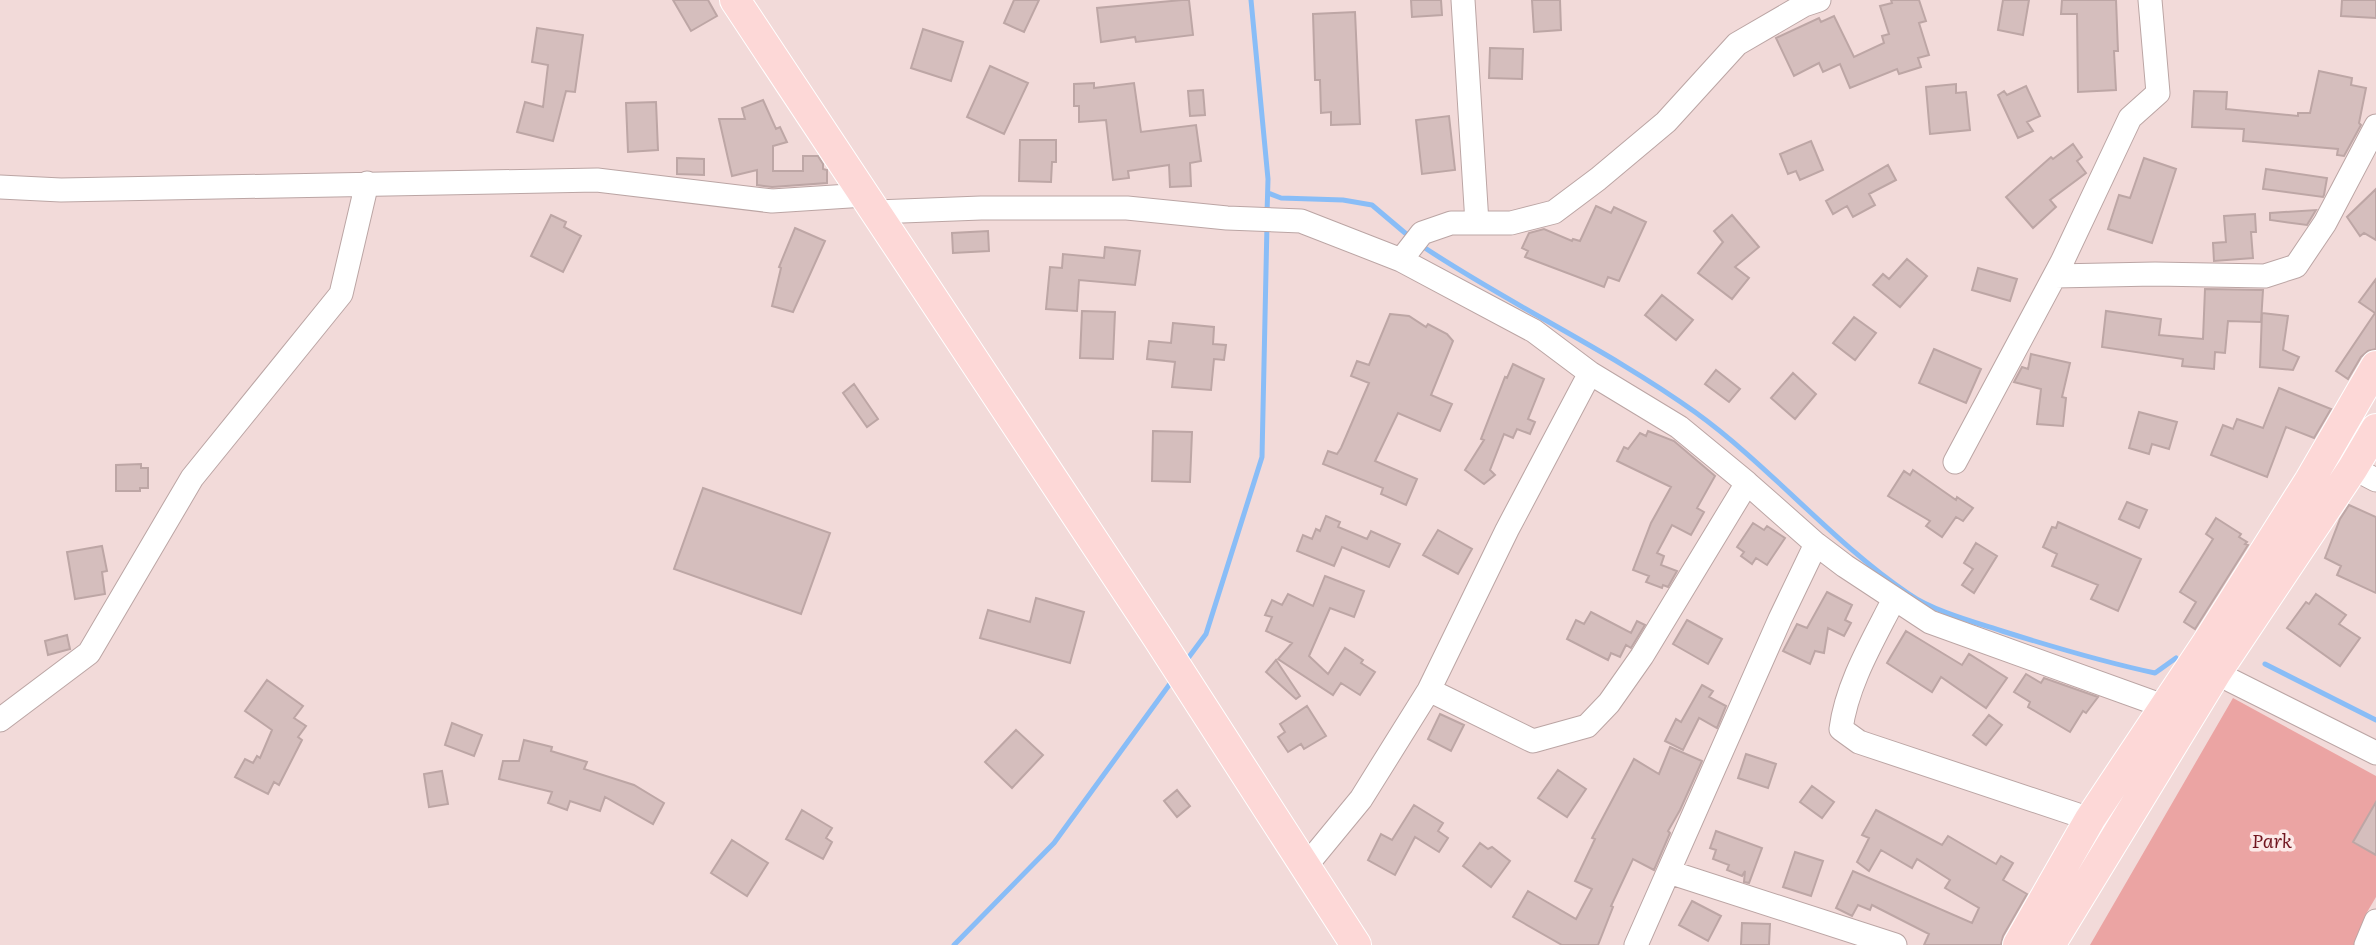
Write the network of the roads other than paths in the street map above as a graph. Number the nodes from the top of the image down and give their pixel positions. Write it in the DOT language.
graph roads {
  1 [pos="735,0"];
  2 [pos="1463,0"];
  3 [pos="1819,0"];
  4 [pos="2150,0"];
  5 [pos="2376,126"];
  6 [pos="367,183"];
  7 [pos="0,187"];
  8 [pos="870,204"];
  9 [pos="1477,223"];
  10 [pos="1411,248"];
  11 [pos="2055,276"];
  12 [pos="2376,366"];
  13 [pos="1590,373"];
  14 [pos="2376,429"];
  15 [pos="1955,462"];
  16 [pos="2365,474"];
  17 [pos="1747,483"];
  18 [pos="1816,544"];
  19 [pos="1894,598"];
  20 [pos="2216,673"];
  21 [pos="1429,690"];
  22 [pos="2177,710"];
  23 [pos="0,720"];
  24 [pos="2376,753"];
  25 [pos="2090,819"];
  26 [pos="1305,867"];
  27 [pos="1669,872"];
  28 [pos="2376,921"];
  29 [pos="1356,945"];
  30 [pos="1636,945"];
  31 [pos="1895,945"];
  32 [pos="2018,945"];
  33 [pos="2050,945"];
  34 [pos="2366,945"];
  1 -- 8 [label="main road"];
  2 -- 9 [label="street"];
  3 -- 9 [label="street"];
  4 -- 11 [label="street"];
  5 -- 11 [label="street"];
  6 -- 7 [label="street"];
  6 -- 8 [label="street"];
  6 -- 23 [label="street"];
  8 -- 10 [label="street"];
  8 -- 26 [label="main road"];
  9 -- 10 [label="street"];
  10 -- 13 [label="street"];
  11 -- 15 [label="street"];
  12 -- 22 [label="main road"];
  13 -- 17 [label="street"];
  13 -- 21 [label="street"];
  14 -- 16 [label="main road"];
  16 -- 20 [label="main road"];
  17 -- 18 [label="street"];
  17 -- 21 [label="street"];
  18 -- 19 [label="street"];
  18 -- 27 [label="street"];
  19 -- 22 [label="street"];
  19 -- 25 [label="street"];
  20 -- 22 [label="main road"];
  20 -- 24 [label="street"];
  21 -- 26 [label="street"];
  22 -- 25 [label="main road"];
  22 -- 33 [label="main road"];
  25 -- 32 [label="main road"];
  26 -- 29 [label="main road"];
  27 -- 30 [label="street"];
  27 -- 31 [label="street"];
  28 -- 34 [label="street"];
}
